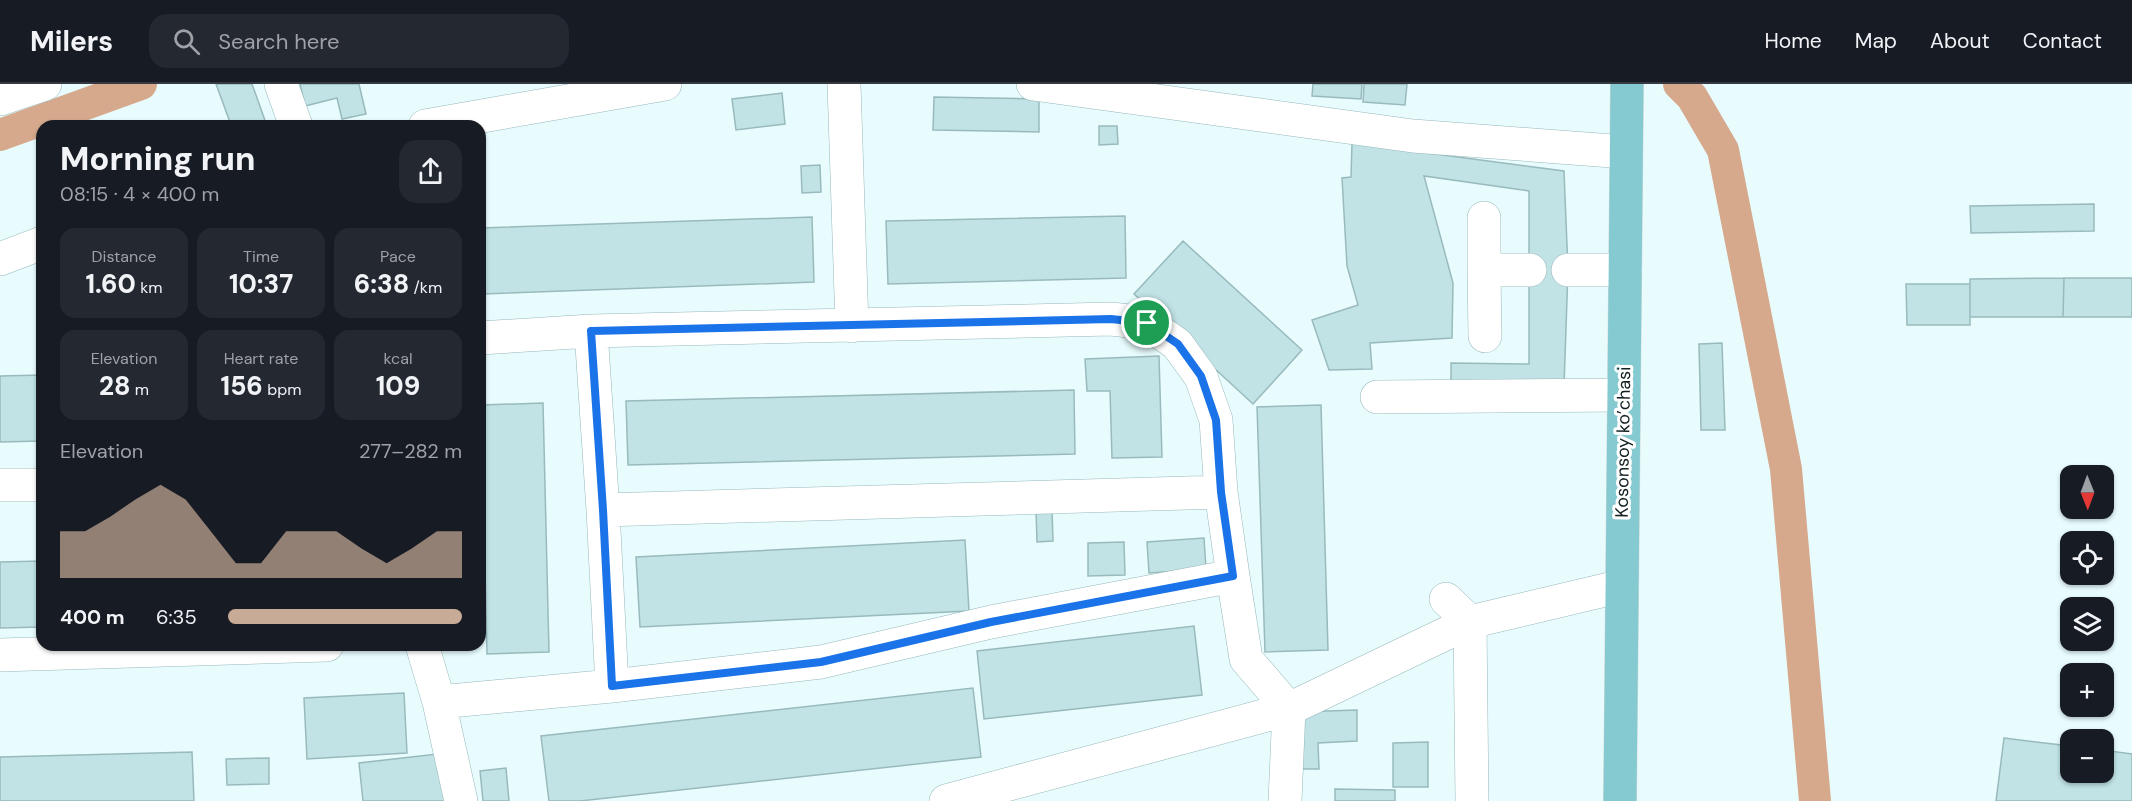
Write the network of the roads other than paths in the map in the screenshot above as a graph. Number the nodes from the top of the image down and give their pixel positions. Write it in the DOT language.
graph roads {
  1 [pos="45,84"];
  2 [pos="281,84"];
  3 [pos="665,84"];
  4 [pos="844,84"];
  5 [pos="1033,84"];
  6 [pos="1627,84"];
  7 [pos="0,99"];
  8 [pos="294,120"];
  9 [pos="459,120"];
  10 [pos="1626,152"];
  11 [pos="1484,218"];
  12 [pos="36,245"];
  13 [pos="0,259"];
  14 [pos="1484,270"];
  15 [pos="1530,270"];
  16 [pos="1568,270"];
  17 [pos="1625,270"];
  18 [pos="852,326"];
  19 [pos="591,331"];
  20 [pos="1485,336"];
  21 [pos="486,338"];
  22 [pos="1624,395"];
  23 [pos="1377,397"];
  24 [pos="0,485"];
  25 [pos="36,485"];
  26 [pos="1221,492"];
  27 [pos="603,510"];
  28 [pos="1233,576"];
  29 [pos="1622,586"];
  30 [pos="1446,599"];
  31 [pos="1470,622"];
  32 [pos="108,651"];
  33 [pos="424,651"];
  34 [pos="0,655"];
  35 [pos="612,686"];
  36 [pos="439,702"];
  37 [pos="1288,709"];
  38 [pos="461,801"];
  39 [pos="946,801"];
  40 [pos="1285,801"];
  41 [pos="1472,801"];
  42 [pos="1620,801"];
  1 -- 7 [label="street"];
  2 -- 8 [label="street"];
  3 -- 9 [label="street"];
  4 -- 18 [label="street"];
  5 -- 10 [label="street"];
  6 -- 10 [label="main road, Kosonsoy ko’chasi"];
  10 -- 17 [label="main road, Kosonsoy ko’chasi"];
  11 -- 14 [label="street"];
  12 -- 13 [label="street"];
  14 -- 15 [label="street"];
  14 -- 20 [label="street"];
  16 -- 17 [label="street"];
  17 -- 22 [label="main road, Kosonsoy ko’chasi"];
  18 -- 19 [label="street"];
  18 -- 26 [label="street"];
  19 -- 21 [label="street"];
  19 -- 27 [label="street"];
  22 -- 23 [label="street"];
  22 -- 29 [label="main road, Kosonsoy ko’chasi"];
  24 -- 25 [label="street"];
  26 -- 27 [label="street"];
  26 -- 28 [label="street"];
  27 -- 35 [label="street"];
  28 -- 35 [label="street"];
  28 -- 37 [label="street"];
  29 -- 31 [label="street"];
  29 -- 42 [label="main road, Kosonsoy ko’chasi"];
  30 -- 31 [label="street"];
  31 -- 37 [label="street"];
  31 -- 41 [label="street"];
  32 -- 34 [label="street"];
  33 -- 36 [label="street"];
  35 -- 36 [label="street"];
  36 -- 38 [label="street"];
  37 -- 39 [label="street"];
  37 -- 40 [label="street"];
}
